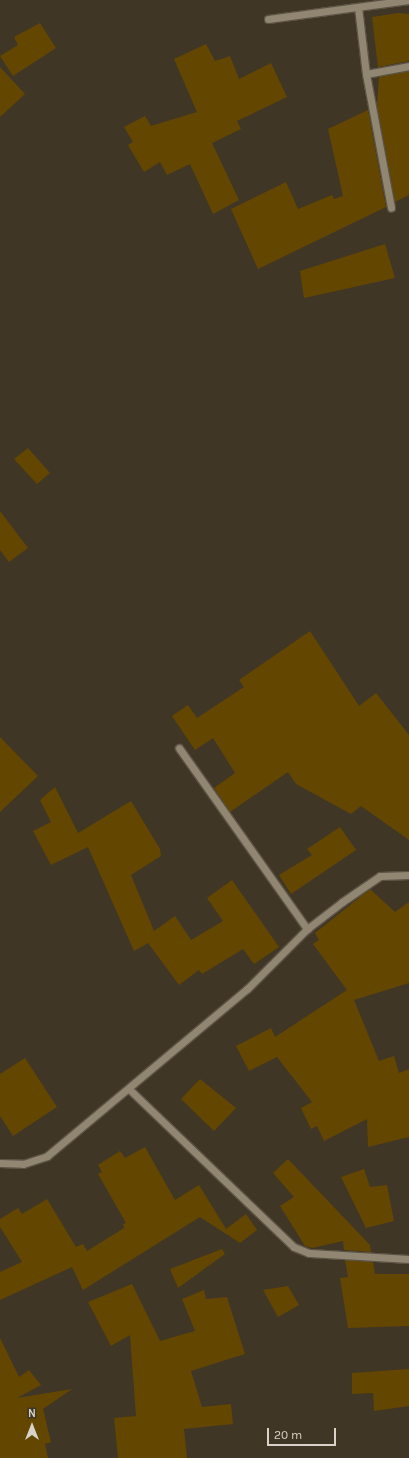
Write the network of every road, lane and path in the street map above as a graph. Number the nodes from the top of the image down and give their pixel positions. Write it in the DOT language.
graph roads {
  1 [pos="409,0"];
  2 [pos="358,7"];
  3 [pos="268,18"];
  4 [pos="409,66"];
  5 [pos="366,74"];
  6 [pos="391,208"];
  7 [pos="178,748"];
  8 [pos="409,876"];
  9 [pos="307,929"];
  10 [pos="129,1089"];
  11 [pos="0,1163"];
  12 [pos="409,1259"];
  1 -- 2 [label="street"];
  2 -- 3 [label="street"];
  2 -- 5 [label="street"];
  4 -- 5 [label="street"];
  5 -- 6 [label="street"];
  7 -- 9 [label="street"];
  8 -- 9 [label="street"];
  9 -- 10 [label="street"];
  10 -- 11 [label="street"];
  10 -- 12 [label="street"];
}
